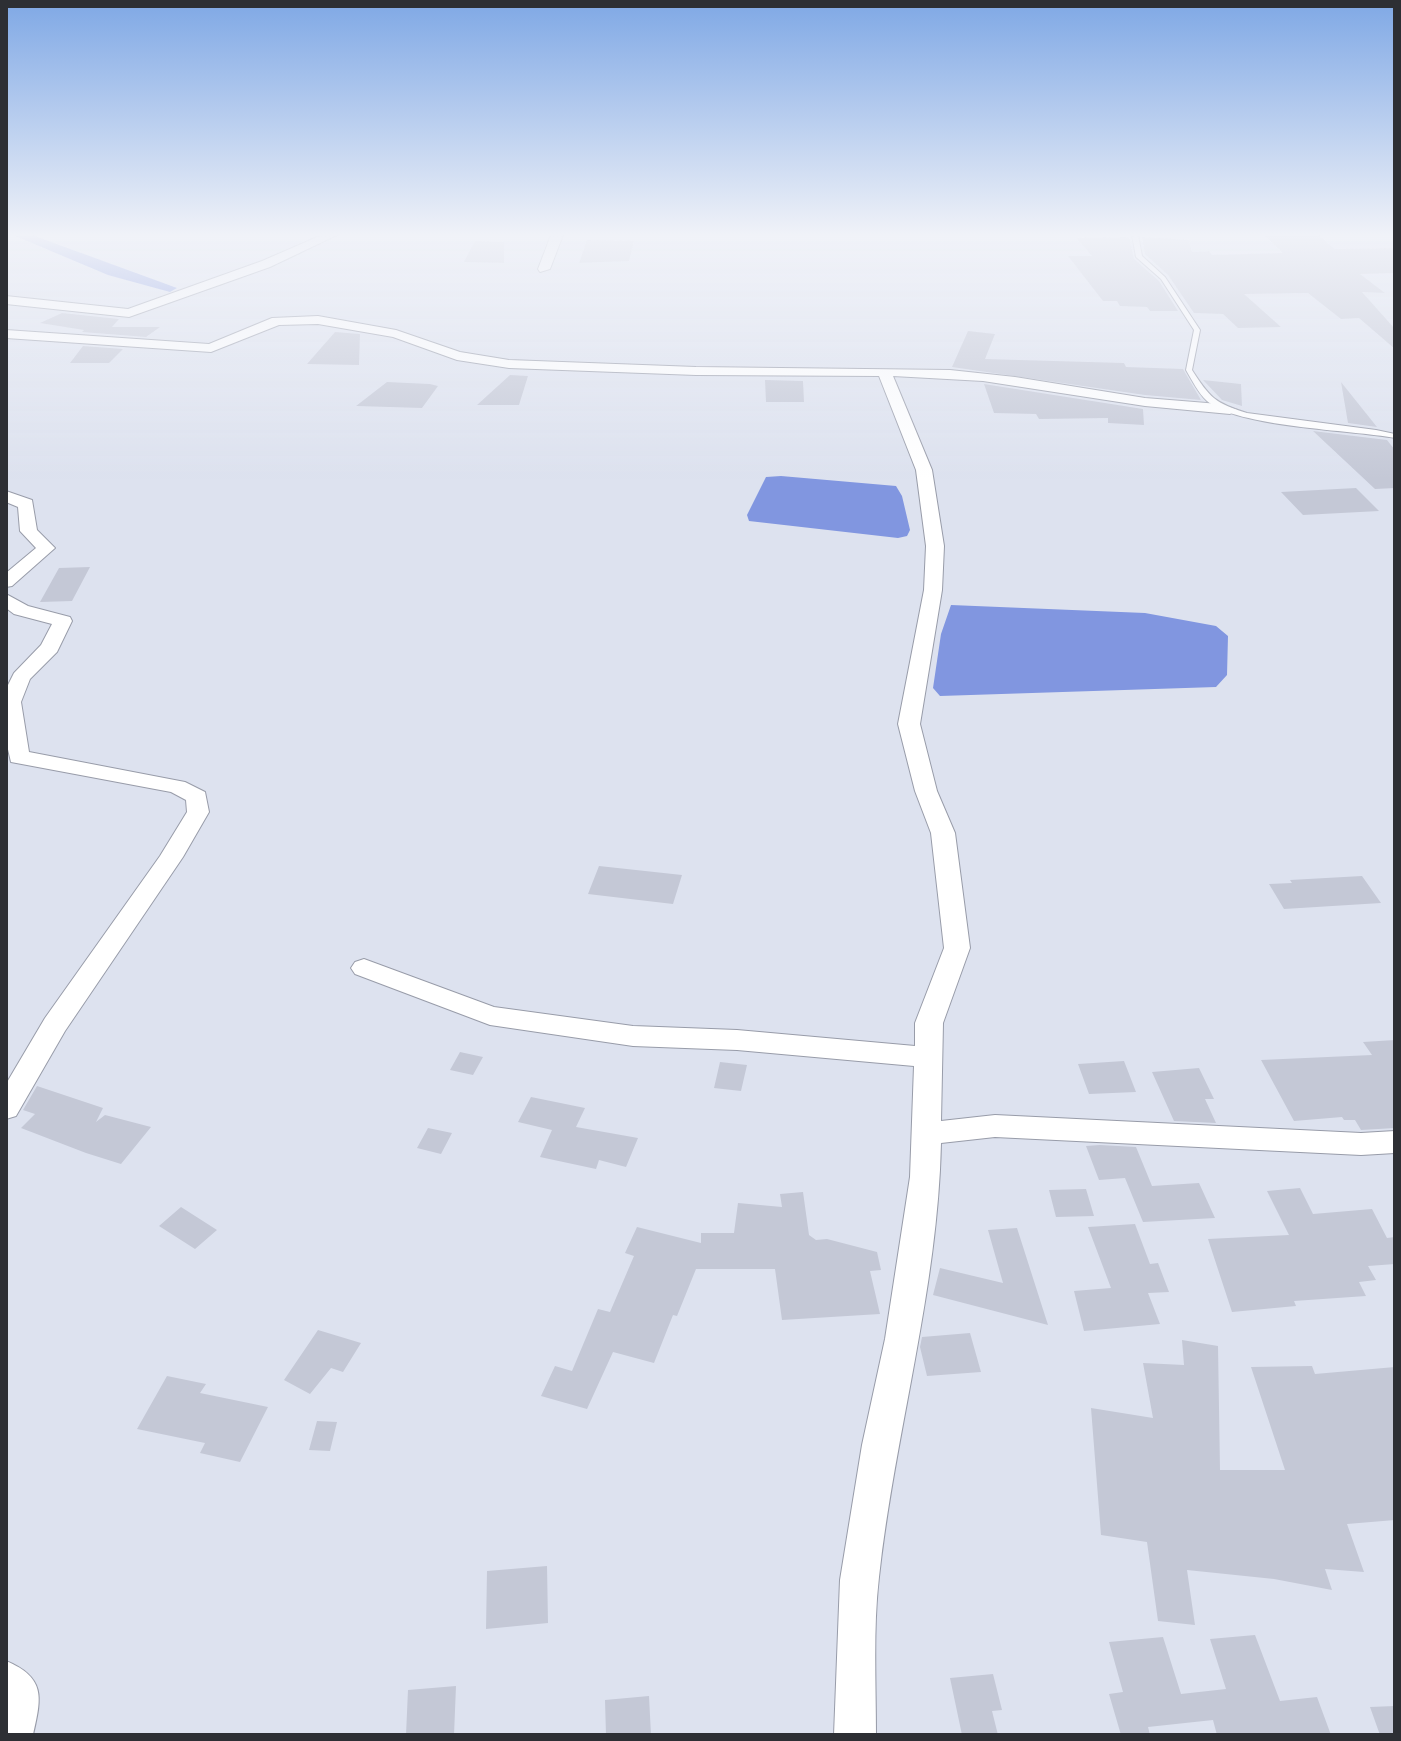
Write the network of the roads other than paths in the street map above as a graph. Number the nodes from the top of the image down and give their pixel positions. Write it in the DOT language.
graph roads {
  1 [pos="1188,316"];
  2 [pos="6,334"];
  3 [pos="884,372"];
  4 [pos="1230,410"];
  5 [pos="1395,436"];
  6 [pos="6,496"];
  7 [pos="6,582"];
  8 [pos="6,600"];
  9 [pos="364,968"];
  10 [pos="928,1057"];
  11 [pos="6,1108"];
  12 [pos="926,1134"];
  13 [pos="1395,1142"];
  14 [pos="6,1681"];
  15 [pos="12,1735"];
  16 [pos="855,1735"];
  1 -- 4 [label="lane"];
  2 -- 3 [label="street"];
  3 -- 4 [label="street"];
  3 -- 10 [label="street"];
  4 -- 5 [label="lane"];
  6 -- 7 [label="street"];
  8 -- 11 [label="street"];
  9 -- 10 [label="street"];
  10 -- 12 [label="street"];
  12 -- 13 [label="street"];
  12 -- 16 [label="street"];
  14 -- 15 [label="street"];
}
